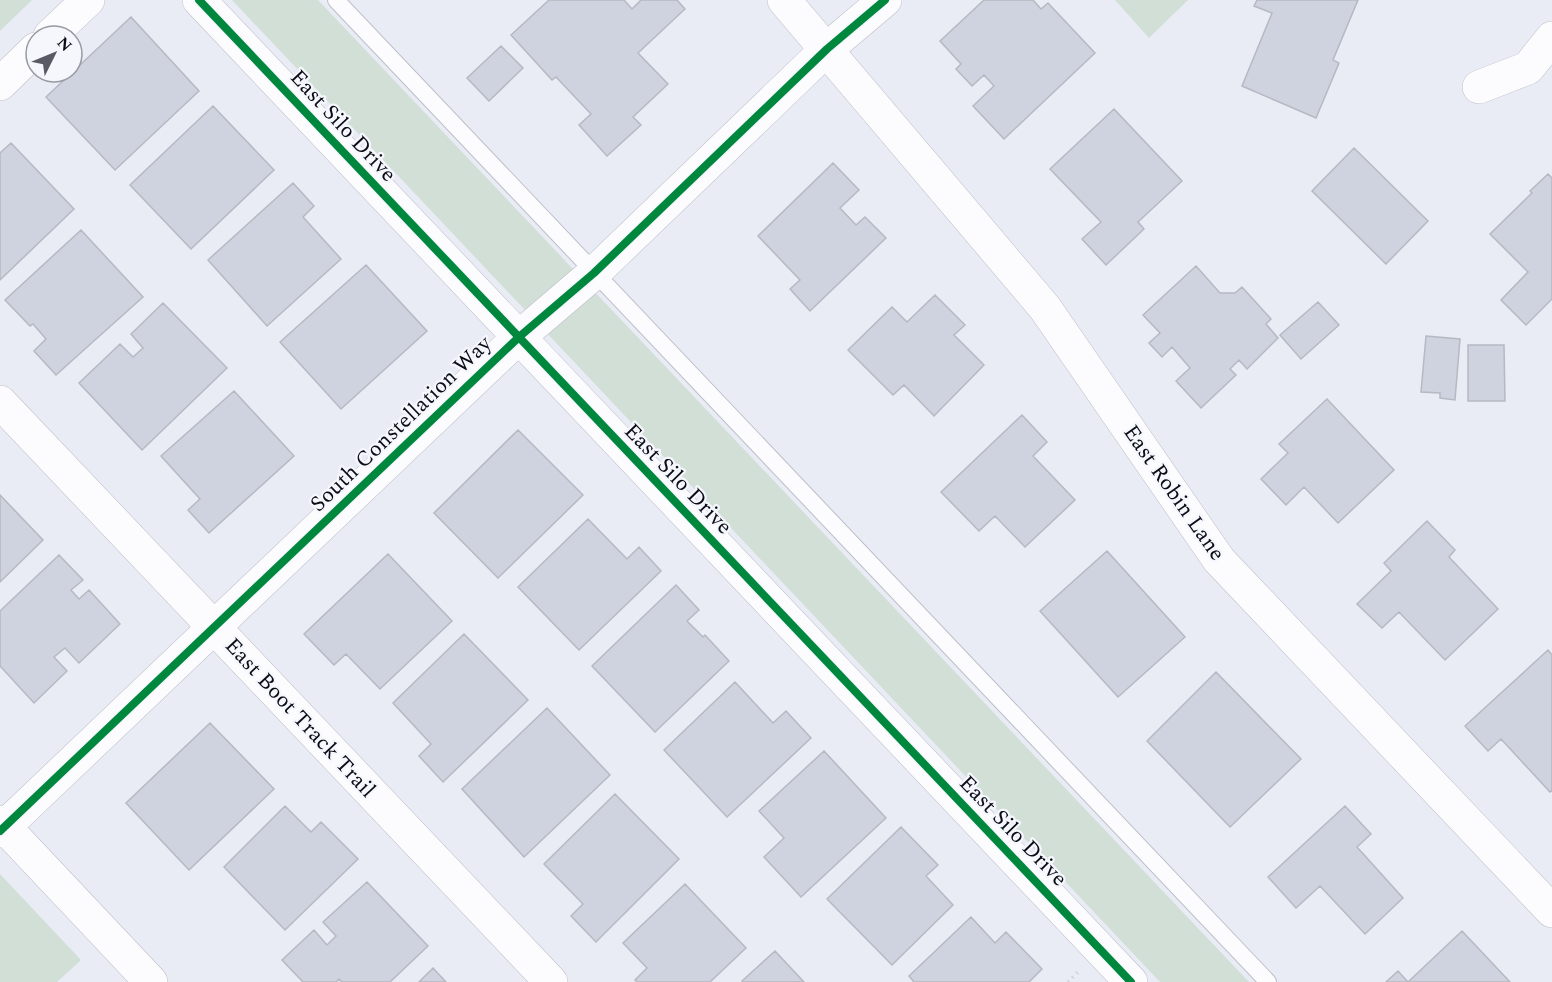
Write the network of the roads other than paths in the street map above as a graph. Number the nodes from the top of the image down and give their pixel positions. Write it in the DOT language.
graph roads {
  1 [pos="88,0"];
  2 [pos="199,0"];
  3 [pos="336,0"];
  4 [pos="784,0"];
  5 [pos="885,0"];
  6 [pos="63,24"];
  7 [pos="1552,38"];
  8 [pos="827,50"];
  9 [pos="24,61"];
  10 [pos="0,84"];
  11 [pos="1479,87"];
  12 [pos="594,273"];
  13 [pos="519,337"];
  14 [pos="0,402"];
  15 [pos="214,628"];
  16 [pos="1,827"];
  17 [pos="1552,911"];
  18 [pos="151,982"];
  19 [pos="551,982"];
  20 [pos="1131,982"];
  21 [pos="1268,982"];
  1 -- 6 [label="street"];
  2 -- 13 [label="street, East Silo Drive"];
  3 -- 12 [label="lane"];
  4 -- 8 [label="street, East Robin Lane"];
  5 -- 8 [label="street, South Constellation Way"];
  7 -- 11 [label="street"];
  8 -- 12 [label="street, South Constellation Way"];
  8 -- 17 [label="street, East Robin Lane"];
  9 -- 10 [label="street"];
  12 -- 13 [label="street, South Constellation Way"];
  12 -- 21 [label="lane"];
  13 -- 15 [label="street, South Constellation Way"];
  13 -- 20 [label="street, East Silo Drive"];
  14 -- 15 [label="street, East Boot Track Trail"];
  15 -- 16 [label="street, South Constellation Way"];
  15 -- 19 [label="street, East Boot Track Trail"];
  16 -- 18 [label="street"];
}
